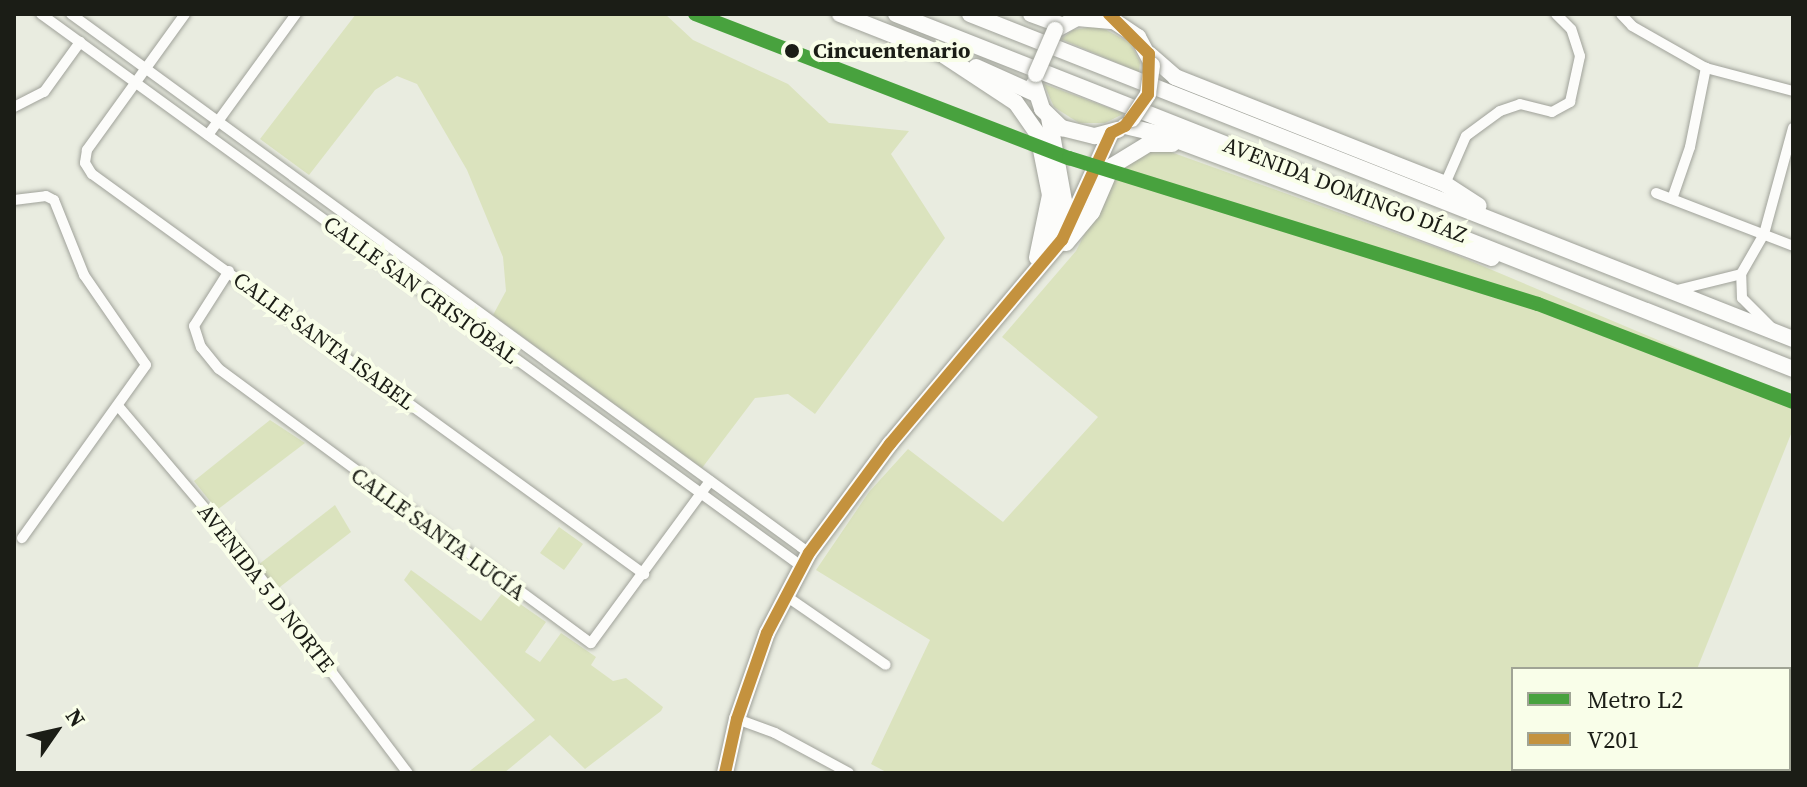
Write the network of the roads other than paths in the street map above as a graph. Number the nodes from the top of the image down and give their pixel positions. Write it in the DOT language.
graph roads {
  1 [pos="41,14"];
  2 [pos="185,14"];
  3 [pos="296,14"];
  4 [pos="840,14"];
  5 [pos="896,14"];
  6 [pos="970,14"];
  7 [pos="1031,14"];
  8 [pos="1556,14"];
  9 [pos="1621,14"];
  10 [pos="74,15"];
  11 [pos="1058,27"];
  12 [pos="64,31"];
  13 [pos="80,42"];
  14 [pos="945,56"];
  15 [pos="1151,59"];
  16 [pos="1706,68"];
  17 [pos="145,69"];
  18 [pos="135,82"];
  19 [pos="1793,91"];
  20 [pos="1036,94"];
  21 [pos="14,107"];
  22 [pos="1049,118"];
  23 [pos="217,122"];
  24 [pos="1123,126"];
  25 [pos="1793,128"];
  26 [pos="208,135"];
  27 [pos="1193,148"];
  28 [pos="1445,184"];
  29 [pos="1656,193"];
  30 [pos="1672,199"];
  31 [pos="14,200"];
  32 [pos="1515,228"];
  33 [pos="1764,234"];
  34 [pos="1793,246"];
  35 [pos="1037,265"];
  36 [pos="229,271"];
  37 [pos="1741,274"];
  38 [pos="1565,275"];
  39 [pos="1674,290"];
  40 [pos="1776,331"];
  41 [pos="1793,339"];
  42 [pos="1793,369"];
  43 [pos="119,407"];
  44 [pos="710,481"];
  45 [pos="701,493"];
  46 [pos="22,538"];
  47 [pos="805,559"];
  48 [pos="644,574"];
  49 [pos="786,596"];
  50 [pos="886,665"];
  51 [pos="737,719"];
  52 [pos="408,773"];
  53 [pos="725,773"];
  54 [pos="849,773"];
  1 -- 12 [label="street, CALLE SAN CRISTÓBAL"];
  2 -- 17 [label="street"];
  3 -- 23 [label="street"];
  4 -- 14 [label="main road"];
  5 -- 38 [label="main road, AVENIDA DOMINGO DÍAZ"];
  6 -- 32 [label="main road, AVENIDA DOMINGO DÍAZ"];
  7 -- 11 [label="main road"];
  8 -- 28 [label="street"];
  9 -- 16 [label="street"];
  10 -- 12 [label="street"];
  10 -- 17 [label="street, CALLE SAN CRISTÓBAL"];
  11 -- 15 [label="main road"];
  11 -- 20 [label="main road, bridge"];
  12 -- 13 [label="street, CALLE SAN CRISTÓBAL"];
  13 -- 18 [label="street, CALLE SAN CRISTÓBAL"];
  13 -- 21 [label="street"];
  14 -- 20 [label="main road"];
  14 -- 35 [label="main road"];
  15 -- 24 [label="main road, bridge"];
  15 -- 28 [label="main road"];
  16 -- 19 [label="street"];
  16 -- 30 [label="street"];
  17 -- 18 [label="street"];
  17 -- 23 [label="street, CALLE SAN CRISTÓBAL"];
  18 -- 26 [label="street, CALLE SAN CRISTÓBAL"];
  18 -- 36 [label="street, CALLE SANTA ISABEL"];
  20 -- 22 [label="main road"];
  22 -- 24 [label="main road"];
  22 -- 35 [label="main road"];
  23 -- 26 [label="street"];
  23 -- 44 [label="street, CALLE SAN CRISTÓBAL"];
  24 -- 27 [label="main road"];
  24 -- 35 [label="main road"];
  25 -- 33 [label="street"];
  26 -- 45 [label="street, CALLE SAN CRISTÓBAL"];
  27 -- 35 [label="main road"];
  27 -- 38 [label="main road"];
  28 -- 32 [label="main road"];
  29 -- 30 [label="street"];
  30 -- 33 [label="street"];
  31 -- 43 [label="street"];
  32 -- 39 [label="main road, AVENIDA DOMINGO DÍAZ"];
  33 -- 34 [label="street"];
  33 -- 37 [label="street"];
  35 -- 47 [label="main road"];
  36 -- 48 [label="street, CALLE SANTA ISABEL"];
  36 -- 48 [label="street, CALLE SANTA LUCÍA"];
  37 -- 39 [label="street"];
  37 -- 40 [label="street"];
  38 -- 42 [label="main road, AVENIDA DOMINGO DÍAZ"];
  39 -- 40 [label="main road, AVENIDA DOMINGO DÍAZ"];
  40 -- 41 [label="main road, AVENIDA DOMINGO DÍAZ"];
  43 -- 46 [label="street"];
  43 -- 52 [label="street, AVENIDA 5 D NORTE"];
  44 -- 45 [label="street, CALLE SANTA LUCÍA"];
  44 -- 47 [label="street, CALLE SAN CRISTÓBAL"];
  45 -- 47 [label="street, CALLE SAN CRISTÓBAL"];
  45 -- 48 [label="street, CALLE SANTA LUCÍA"];
  47 -- 49 [label="main road"];
  49 -- 50 [label="street"];
  49 -- 51 [label="main road"];
  51 -- 53 [label="main road"];
  51 -- 54 [label="street"];
}
